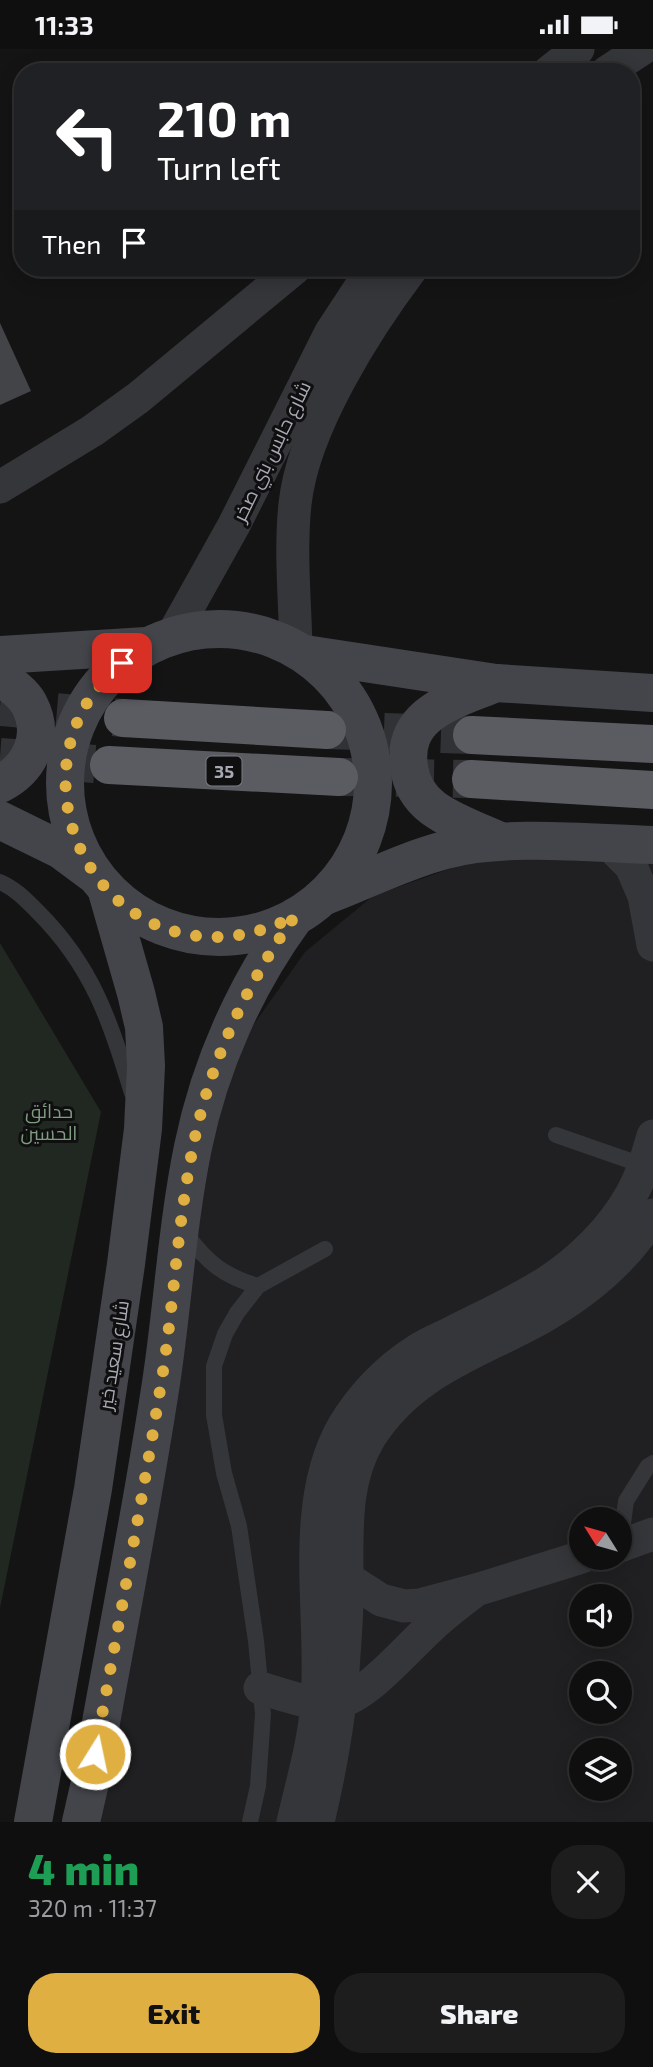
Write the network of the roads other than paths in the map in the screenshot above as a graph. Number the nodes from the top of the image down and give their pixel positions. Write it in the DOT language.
graph roads {
  1 [pos="578,49"];
  2 [pos="642,49"];
  3 [pos="560,63"];
  4 [pos="621,63"];
  5 [pos="284,277"];
  6 [pos="367,277"];
  7 [pos="406,277"];
  8 [pos="0,487"];
  9 [pos="159,641"];
  10 [pos="300,651"];
  11 [pos="0,655"];
  12 [pos="0,677"];
  13 [pos="496,683"];
  14 [pos="653,693"];
  15 [pos="123,718"];
  16 [pos="327,730"];
  17 [pos="472,735"];
  18 [pos="653,744"];
  19 [pos="109,765"];
  20 [pos="340,777"];
  21 [pos="471,779"];
  22 [pos="0,784"];
  23 [pos="653,790"];
  24 [pos="0,820"];
  25 [pos="500,841"];
  26 [pos="609,843"];
  27 [pos="653,845"];
  28 [pos="100,881"];
  29 [pos="0,882"];
  30 [pos="309,907"];
  31 [pos="653,945"];
  32 [pos="143,1129"];
  33 [pos="556,1135"];
  34 [pos="649,1151"];
  35 [pos="653,1215"];
  36 [pos="180,1226"];
  37 [pos="325,1249"];
  38 [pos="258,1286"];
  39 [pos="653,1463"];
  40 [pos="625,1507"];
  41 [pos="653,1534"];
  42 [pos="632,1542"];
  43 [pos="569,1561"];
  44 [pos="347,1578"];
  45 [pos="476,1590"];
  46 [pos="260,1688"];
  47 [pos="329,1703"];
  48 [pos="33,1822"];
  49 [pos="80,1822"];
  50 [pos="250,1822"];
  51 [pos="293,1822"];
  52 [pos="318,1822"];
  1 -- 3 [label="street"];
  2 -- 4 [label="street"];
  5 -- 8 [label="street"];
  6 -- 9 [label="street, شارع حابس بني صخر"];
  7 -- 10 [label="street, شارع حابس بني صخر"];
  9 -- 10 [label="main road"];
  9 -- 11 [label="main road"];
  9 -- 28 [label="main road"];
  10 -- 13 [label="main road"];
  10 -- 30 [label="main road"];
  12 -- 22 [label="main road"];
  13 -- 14 [label="main road"];
  13 -- 25 [label="main road"];
  15 -- 16 [label="highway"];
  17 -- 18 [label="highway"];
  19 -- 20 [label="highway, 35"];
  21 -- 23 [label="highway"];
  24 -- 28 [label="main road"];
  25 -- 26 [label="main road"];
  25 -- 30 [label="main road"];
  26 -- 27 [label="main road"];
  26 -- 31 [label="street"];
  28 -- 30 [label="main road"];
  28 -- 32 [label="main road, شارع سعيد خير"];
  29 -- 32 [label="lane"];
  30 -- 36 [label="main road"];
  32 -- 48 [label="main road, شارع سعيد خير"];
  33 -- 34 [label="lane"];
  34 -- 47 [label="street"];
  35 -- 44 [label="street"];
  36 -- 38 [label="lane"];
  36 -- 49 [label="main road"];
  37 -- 38 [label="lane"];
  38 -- 46 [label="lane"];
  39 -- 40 [label="lane"];
  41 -- 42 [label="street"];
  43 -- 45 [label="street"];
  44 -- 45 [label="street"];
  44 -- 47 [label="street"];
  45 -- 47 [label="street"];
  46 -- 47 [label="street"];
  46 -- 50 [label="lane"];
  47 -- 51 [label="street"];
  47 -- 52 [label="street"];
}
